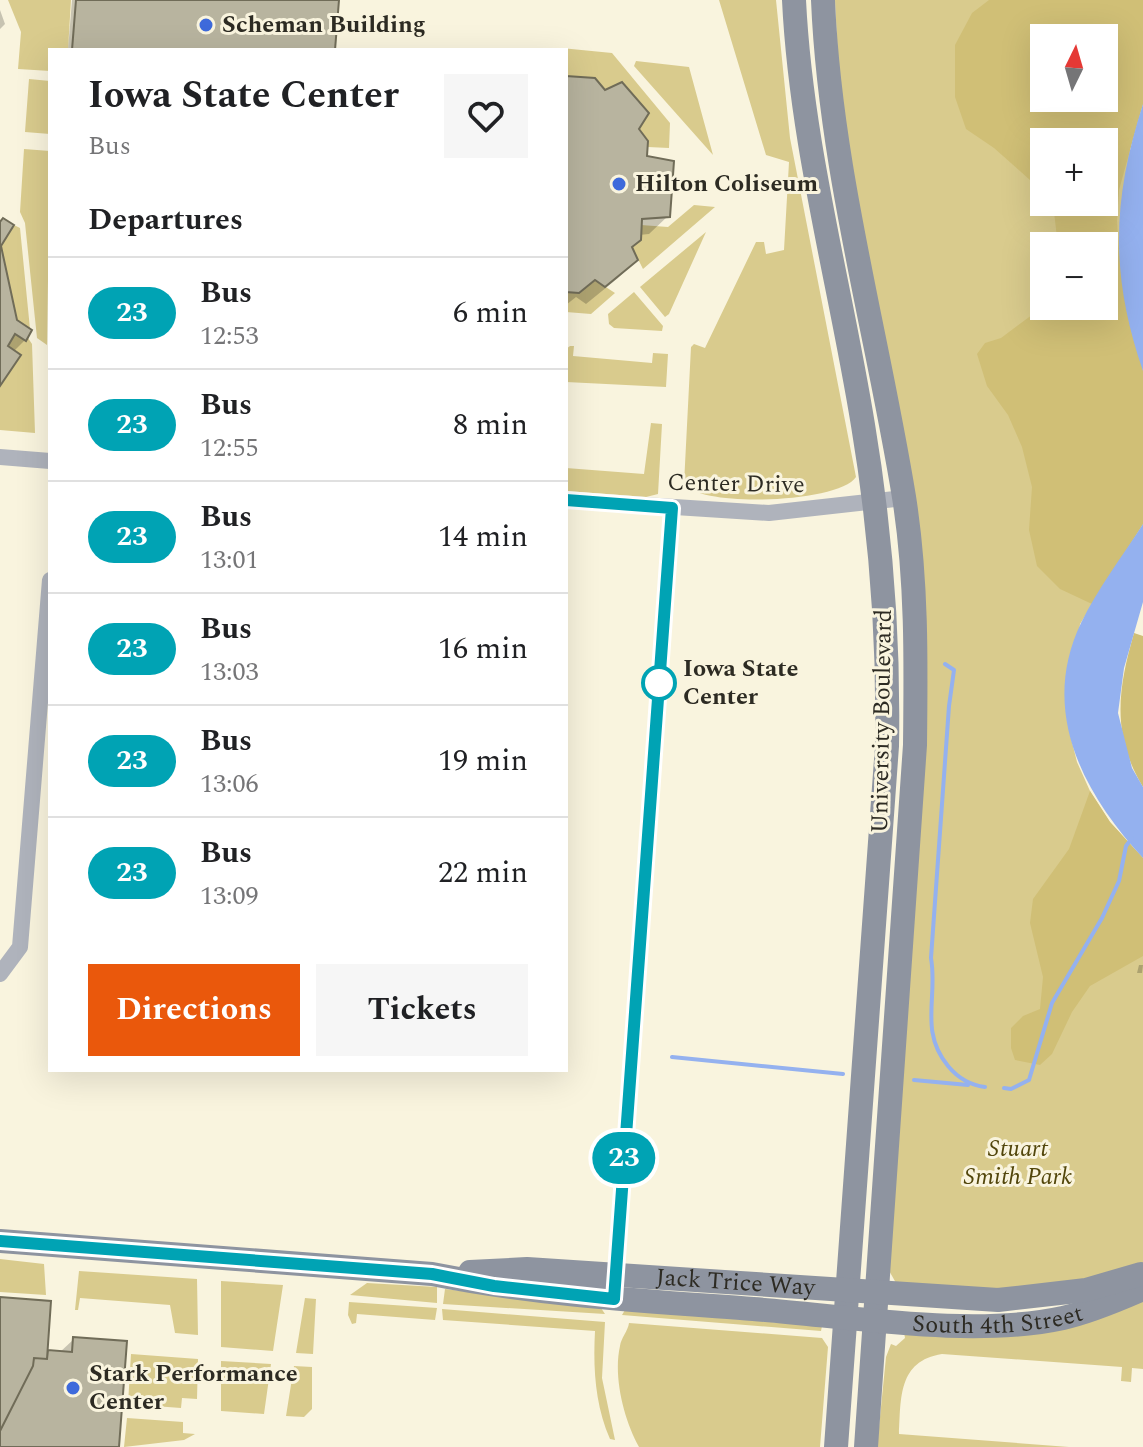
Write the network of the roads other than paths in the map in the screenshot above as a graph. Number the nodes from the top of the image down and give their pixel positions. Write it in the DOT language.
graph roads {
  1 [pos="794,0"];
  2 [pos="823,0"];
  3 [pos="0,457"];
  4 [pos="48,461"];
  5 [pos="904,498"];
  6 [pos="568,500"];
  7 [pos="875,502"];
  8 [pos="48,606"];
  9 [pos="0,974"];
  10 [pos="0,1241"];
  11 [pos="1143,1273"];
  12 [pos="1143,1289"];
  13 [pos="847,1304"];
  14 [pos="877,1307"];
  15 [pos="836,1447"];
  16 [pos="866,1447"];
  1 -- 7 [label="main road, University Boulevard"];
  2 -- 5 [label="main road, University Boulevard"];
  3 -- 4 [label="street"];
  5 -- 7 [label="street, Center Drive"];
  5 -- 14 [label="main road, University Boulevard"];
  6 -- 7 [label="street, Center Drive"];
  7 -- 13 [label="main road, University Boulevard"];
  8 -- 9 [label="street"];
  10 -- 13 [label="main road, Jack Trice Way"];
  11 -- 14 [label="main road, South 4th Street"];
  12 -- 14 [label="main road, South 4th Street"];
  13 -- 14 [label="main road, South 4th Street"];
  13 -- 15 [label="main road, University Boulevard"];
  14 -- 16 [label="main road, University Boulevard"];
}
